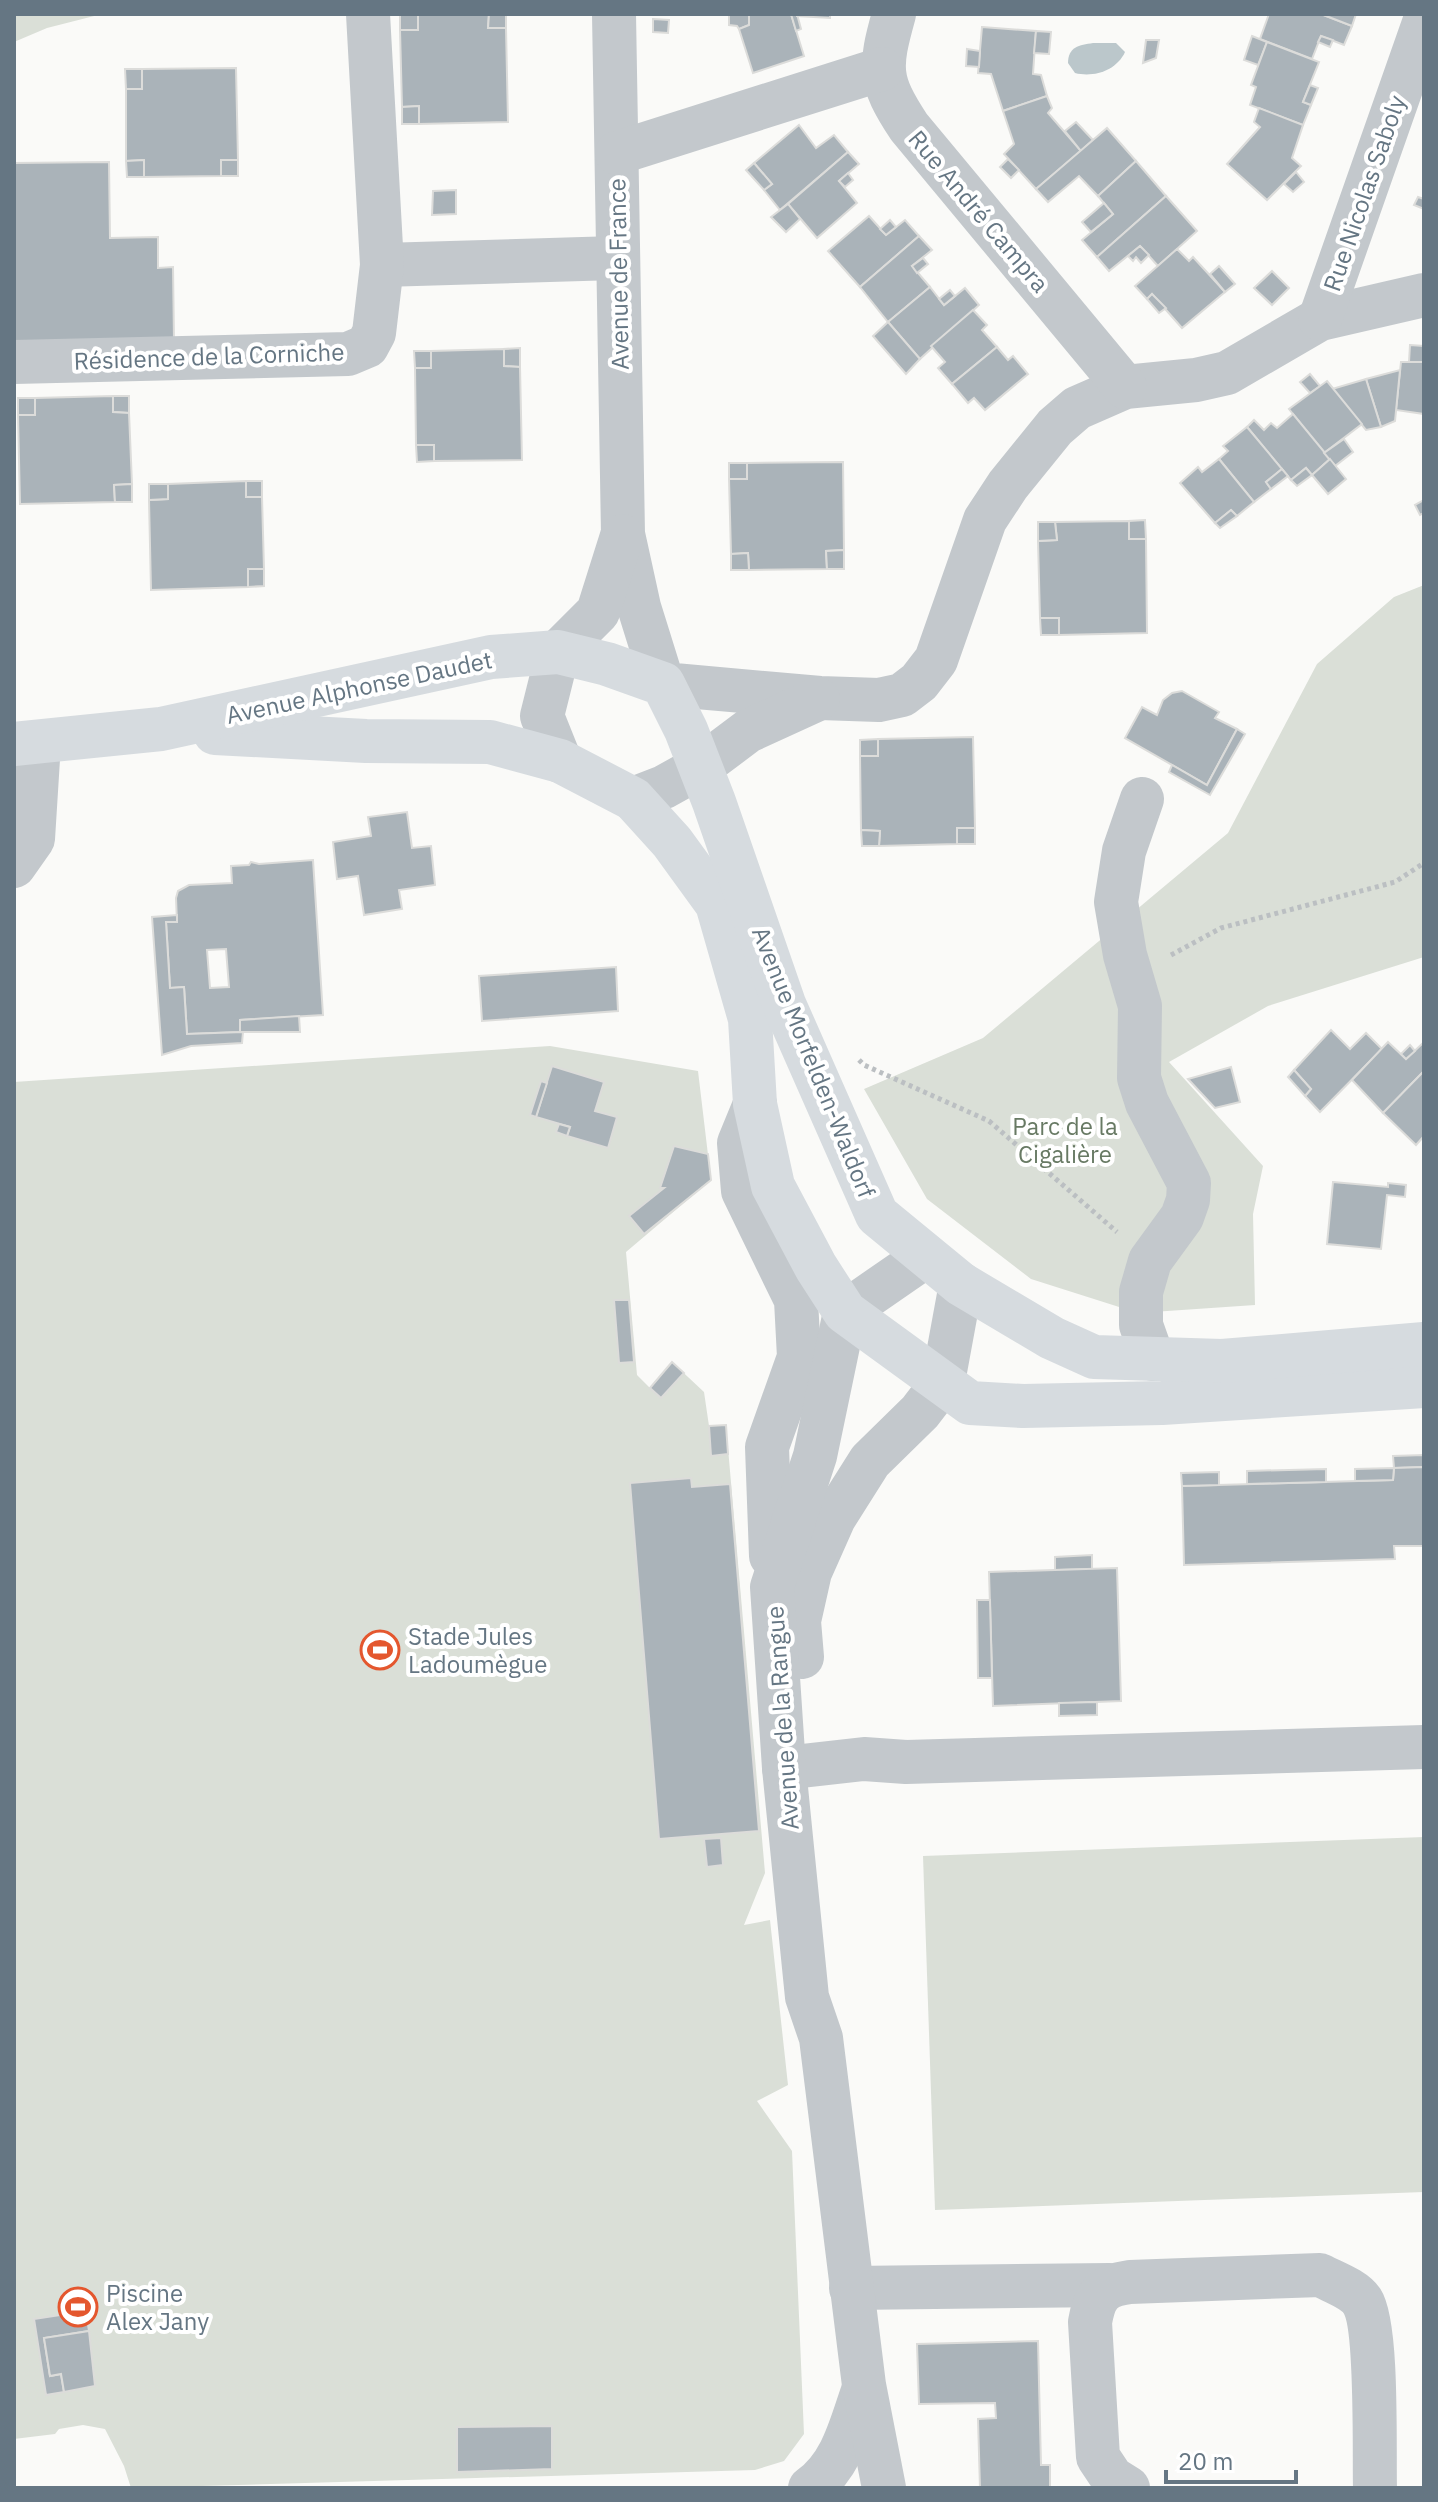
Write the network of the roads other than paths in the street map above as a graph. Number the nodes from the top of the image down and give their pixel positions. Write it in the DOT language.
graph roads {
  1 [pos="368,14"];
  2 [pos="614,14"];
  3 [pos="894,14"];
  4 [pos="1424,23"];
  5 [pos="882,69"];
  6 [pos="617,153"];
  7 [pos="616,258"];
  8 [pos="382,265"];
  9 [pos="1424,295"];
  10 [pos="1320,319"];
  11 [pos="14,362"];
  12 [pos="1125,387"];
  13 [pos="623,534"];
  14 [pos="558,652"];
  15 [pos="663,684"];
  16 [pos="820,698"];
  17 [pos="161,729"];
  18 [pos="26,743"];
  19 [pos="560,761"];
  20 [pos="700,767"];
  21 [pos="633,799"];
  22 [pos="1142,799"];
  23 [pos="14,866"];
  24 [pos="755,1104"];
  25 [pos="926,1256"];
  26 [pos="961,1284"];
  27 [pos="796,1300"];
  28 [pos="845,1312"];
  29 [pos="1424,1344"];
  30 [pos="1153,1359"];
  31 [pos="943,1382"];
  32 [pos="1424,1386"];
  33 [pos="772,1587"];
  34 [pos="1424,1747"];
  35 [pos="798,1766"];
  36 [pos="1110,2285"];
  37 [pos="851,2288"];
  38 [pos="864,2385"];
  39 [pos="810,2488"];
  40 [pos="884,2488"];
  41 [pos="1128,2488"];
  42 [pos="1375,2488"];
  1 -- 8 [label="street, Résidence de la Corniche"];
  2 -- 6 [label="street, Avenue de France"];
  3 -- 5 [label="street"];
  4 -- 10 [label="street, Rue Nicolas Saboly"];
  5 -- 6 [label="street"];
  5 -- 12 [label="street, Rue André Campra"];
  6 -- 7 [label="street, Avenue de France"];
  7 -- 8 [label="street"];
  7 -- 13 [label="street, Avenue de France"];
  8 -- 11 [label="street, Résidence de la Corniche"];
  9 -- 10 [label="street"];
  10 -- 12 [label="street"];
  12 -- 16 [label="street"];
  13 -- 14 [label="street, Avenue de France"];
  13 -- 15 [label="street, Avenue de France"];
  14 -- 15 [label="main road"];
  14 -- 17 [label="main road, Avenue Alphonse Daudet"];
  14 -- 19 [label="street"];
  15 -- 16 [label="street"];
  15 -- 20 [label="main road, Avenue Morfelden-Waldorf"];
  16 -- 20 [label="street"];
  17 -- 18 [label="main road, Avenue Alphonse Daudet"];
  17 -- 19 [label="main road, Avenue Alphonse Daudet"];
  18 -- 23 [label="street"];
  19 -- 21 [label="main road, Avenue Morfelden-Waldorf"];
  20 -- 21 [label="street"];
  20 -- 25 [label="main road, Avenue Morfelden-Waldorf"];
  21 -- 24 [label="main road, Avenue Morfelden-Waldorf"];
  22 -- 30 [label="street"];
  24 -- 27 [label="street"];
  24 -- 28 [label="main road, Avenue Morfelden-Waldorf"];
  25 -- 26 [label="main road, Avenue Morfelden-Waldorf"];
  25 -- 28 [label="street"];
  26 -- 30 [label="main road, Avenue Morfelden-Waldorf"];
  26 -- 31 [label="street, Avenue de la Rangue"];
  27 -- 28 [label="street"];
  27 -- 33 [label="street"];
  28 -- 31 [label="main road, Avenue Morfelden-Waldorf"];
  28 -- 33 [label="street, Avenue de la Rangue"];
  29 -- 30 [label="main road, Avenue Morfelden-Waldorf"];
  31 -- 32 [label="main road, Avenue Morfelden-Waldorf"];
  31 -- 35 [label="street, Avenue de la Rangue"];
  33 -- 35 [label="street, Avenue de la Rangue"];
  34 -- 35 [label="street"];
  35 -- 37 [label="street, Avenue de la Rangue"];
  36 -- 37 [label="street"];
  36 -- 41 [label="street"];
  36 -- 42 [label="street"];
  37 -- 38 [label="street, Avenue de la Rangue"];
  38 -- 39 [label="street"];
  38 -- 40 [label="street, Avenue de la Rangue"];
}
